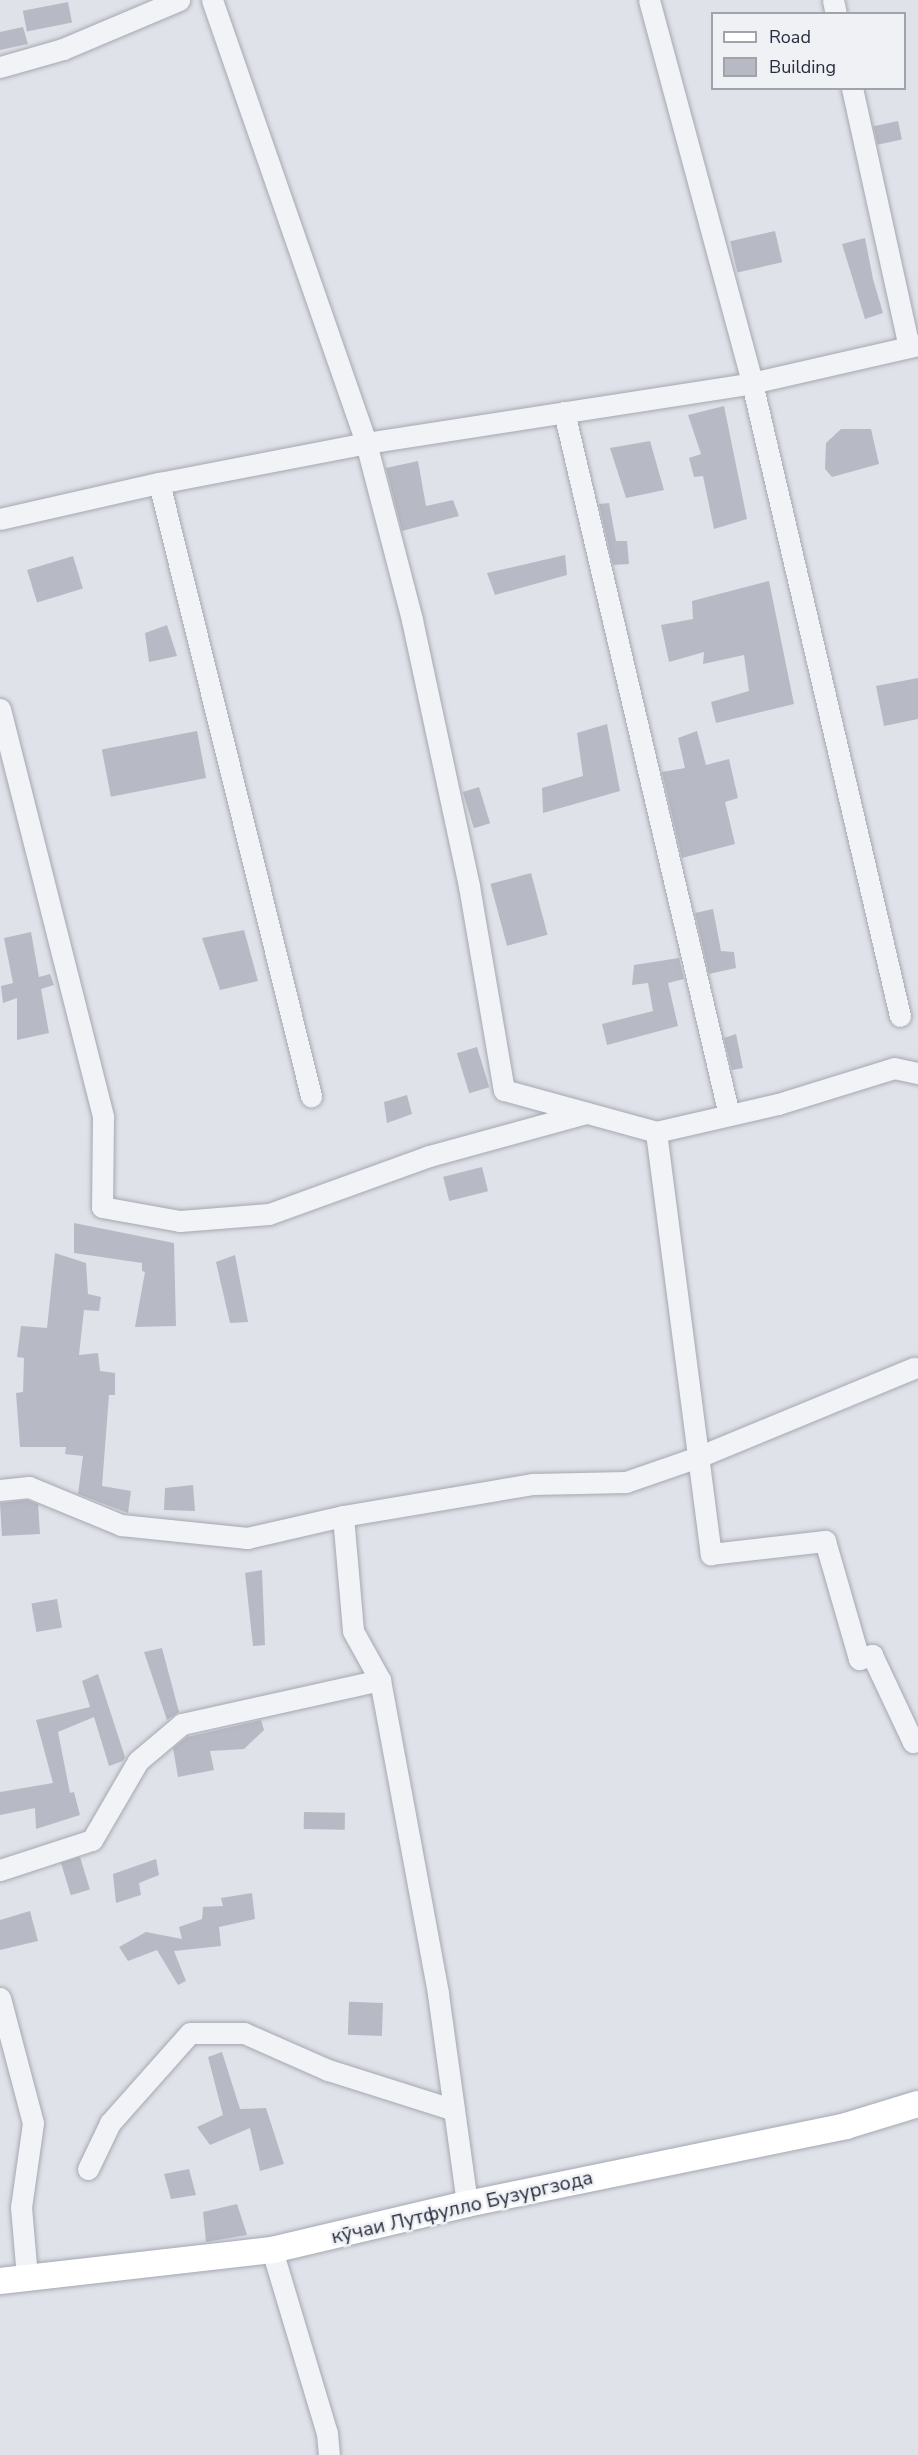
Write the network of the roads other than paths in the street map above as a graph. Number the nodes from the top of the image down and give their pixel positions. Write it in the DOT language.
graph roads {
  1 [pos="179,0"];
  2 [pos="212,0"];
  3 [pos="649,0"];
  4 [pos="0,67"];
  5 [pos="852,90"];
  6 [pos="914,346"];
  7 [pos="752,383"];
  8 [pos="564,412"];
  9 [pos="366,443"];
  10 [pos="159,483"];
  11 [pos="0,519"];
  12 [pos="0,709"];
  13 [pos="900,1016"];
  14 [pos="918,1073"];
  15 [pos="310,1096"];
  16 [pos="586,1113"];
  17 [pos="729,1116"];
  18 [pos="656,1132"];
  19 [pos="914,1368"];
  20 [pos="698,1457"];
  21 [pos="0,1490"];
  22 [pos="343,1516"];
  23 [pos="380,1680"];
  24 [pos="918,1740"];
  25 [pos="0,1870"];
  26 [pos="0,1998"];
  27 [pos="918,2104"];
  28 [pos="454,2110"];
  29 [pos="88,2169"];
  30 [pos="467,2204"];
  31 [pos="272,2250"];
  32 [pos="27,2277"];
  33 [pos="0,2281"];
  34 [pos="329,2455"];
  1 -- 4 [label="street"];
  2 -- 9 [label="street"];
  3 -- 7 [label="street"];
  5 -- 6 [label="street"];
  6 -- 7 [label="street"];
  7 -- 8 [label="street"];
  7 -- 13 [label="street"];
  8 -- 9 [label="street"];
  8 -- 17 [label="street"];
  9 -- 10 [label="street"];
  9 -- 16 [label="street"];
  10 -- 11 [label="street"];
  10 -- 15 [label="street"];
  12 -- 16 [label="street"];
  14 -- 17 [label="street"];
  16 -- 18 [label="street"];
  17 -- 18 [label="street"];
  18 -- 20 [label="street"];
  19 -- 20 [label="street"];
  20 -- 22 [label="street"];
  20 -- 24 [label="street"];
  21 -- 22 [label="street"];
  22 -- 23 [label="street"];
  23 -- 25 [label="street"];
  23 -- 28 [label="street"];
  26 -- 32 [label="street"];
  27 -- 30 [label="main road, кӯчаи Лутфулло Бузургзода"];
  28 -- 29 [label="street"];
  28 -- 30 [label="street"];
  30 -- 31 [label="main road, кӯчаи Лутфулло Бузургзода"];
  31 -- 32 [label="main road, кӯчаи Лутфулло Бузургзода"];
  31 -- 34 [label="street"];
  32 -- 33 [label="main road, кӯчаи Лутфулло Бузургзода"];
}
